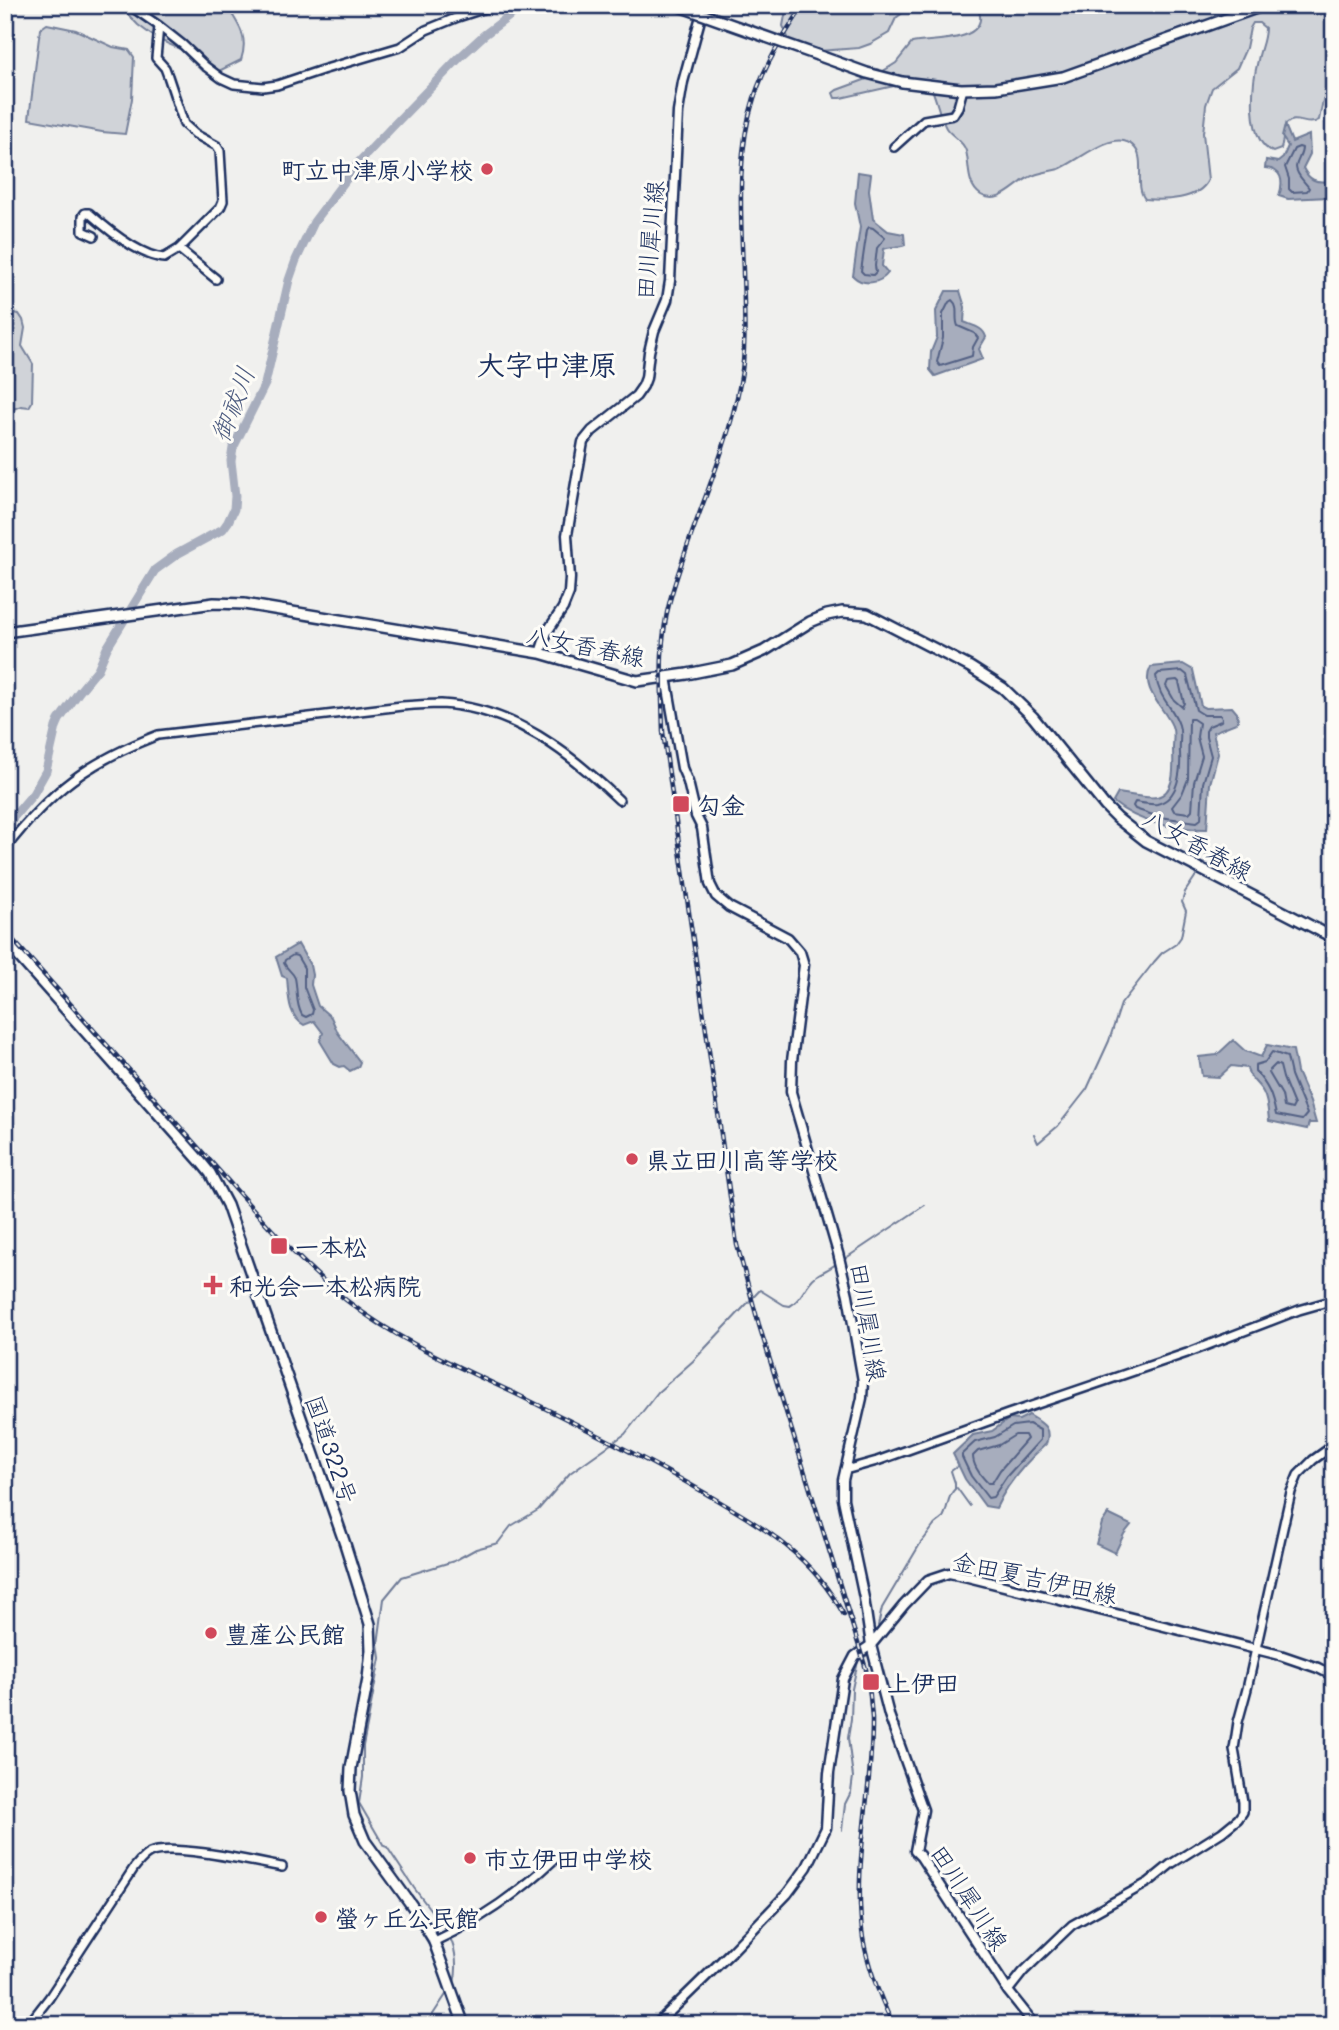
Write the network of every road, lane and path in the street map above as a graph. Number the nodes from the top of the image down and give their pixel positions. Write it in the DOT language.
graph roads {
  1 [pos="129,5"];
  2 [pos="495,5"];
  3 [pos="676,5"];
  4 [pos="704,5"];
  5 [pos="1265,5"];
  6 [pos="466,9"];
  7 [pos="159,26"];
  8 [pos="963,89"];
  9 [pos="894,147"];
  10 [pos="94,236"];
  11 [pos="179,249"];
  12 [pos="216,279"];
  13 [pos="5,632"];
  14 [pos="540,653"];
  15 [pos="666,677"];
  16 [pos="619,800"];
  17 [pos="5,849"];
  18 [pos="1334,938"];
  19 [pos="5,941"];
  20 [pos="1333,1303"];
  21 [pos="1334,1445"];
  22 [pos="845,1470"];
  23 [pos="871,1645"];
  24 [pos="1256,1649"];
  25 [pos="1334,1676"];
  26 [pos="556,1858"];
  27 [pos="282,1867"];
  28 [pos="433,1942"];
  29 [pos="1008,1991"];
  30 [pos="28,2025"];
  31 [pos="464,2025"];
  32 [pos="656,2025"];
  33 [pos="1035,2025"];
  1 -- 7 [label="street"];
  2 -- 6 [label="street"];
  3 -- 8 [label="main road, bridge"];
  4 -- 14 [label="main road, 田川犀川線"];
  5 -- 8 [label="main road"];
  6 -- 7 [label="street"];
  7 -- 11 [label="street"];
  8 -- 9 [label="street"];
  10 -- 11 [label="street"];
  11 -- 12 [label="street"];
  13 -- 14 [label="main road, 八女香春線"];
  14 -- 15 [label="main road, 八女香春線"];
  15 -- 18 [label="main road, 八女香春線"];
  15 -- 22 [label="main road, 田川犀川線"];
  16 -- 17 [label="street"];
  19 -- 28 [label="main road, 国道322号"];
  20 -- 22 [label="street"];
  21 -- 24 [label="street"];
  22 -- 23 [label="main road, 田川犀川線"];
  23 -- 24 [label="main road, 金田夏吉伊田線"];
  23 -- 29 [label="main road, 田川犀川線"];
  23 -- 32 [label="main road, 金田夏吉伊田線"];
  24 -- 25 [label="main road, 金田夏吉伊田線"];
  24 -- 29 [label="street"];
  26 -- 28 [label="street"];
  27 -- 30 [label="street"];
  28 -- 31 [label="main road, 国道322号"];
  29 -- 33 [label="main road, 田川犀川線"];
}
